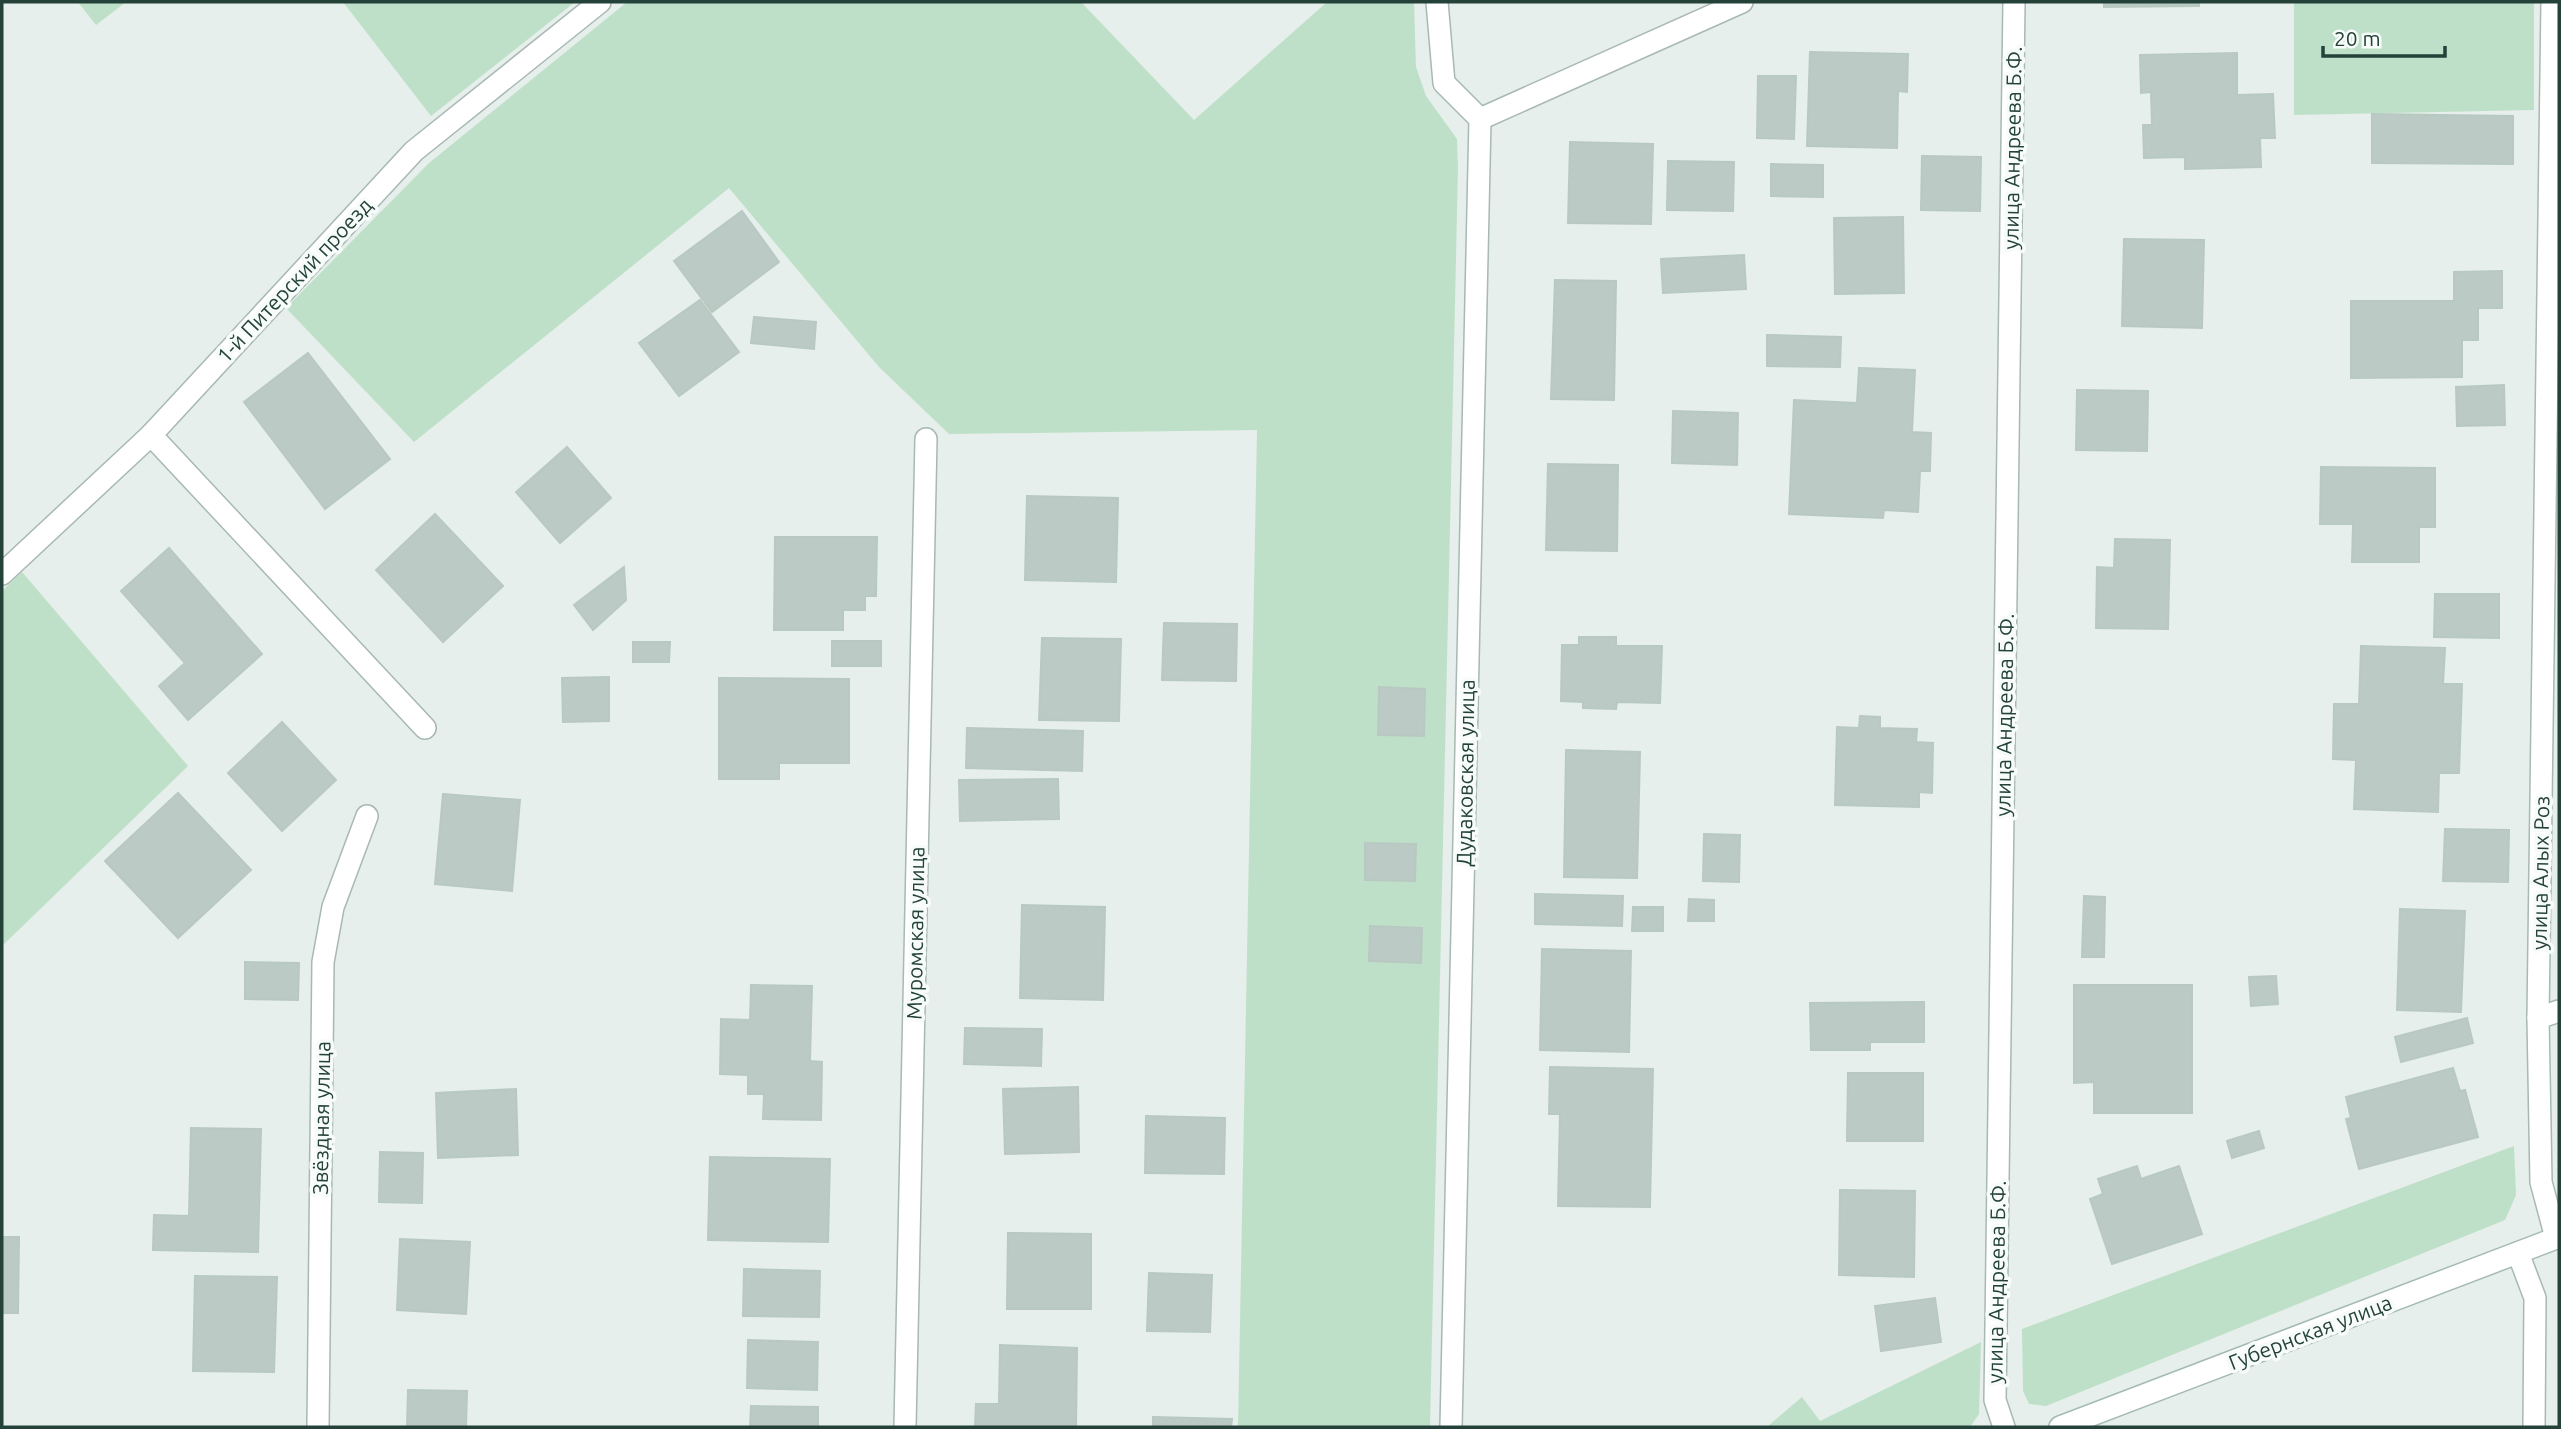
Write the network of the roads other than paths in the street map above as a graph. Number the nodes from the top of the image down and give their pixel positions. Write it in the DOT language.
graph roads {
  1 [pos="600,2"];
  2 [pos="1437,2"];
  3 [pos="1742,2"];
  4 [pos="2014,2"];
  5 [pos="2552,2"];
  6 [pos="1480,119"];
  7 [pos="151,435"];
  8 [pos="926,439"];
  9 [pos="2,574"];
  10 [pos="425,728"];
  11 [pos="368,816"];
  12 [pos="2559,1011"];
  13 [pos="2538,1018"];
  14 [pos="2558,1237"];
  15 [pos="2518,1253"];
  16 [pos="318,1427"];
  17 [pos="905,1427"];
  18 [pos="1451,1427"];
  19 [pos="2004,1427"];
  20 [pos="2060,1427"];
  21 [pos="2534,1427"];
  1 -- 7 [label="street, 1-й Питерский проезд"];
  2 -- 6 [label="street"];
  3 -- 6 [label="street"];
  4 -- 19 [label="street, улица Андреева Б.Ф."];
  5 -- 13 [label="street, улица Алых Роз"];
  6 -- 18 [label="street, Дудаковская улица"];
  7 -- 9 [label="street, 1-й Питерский проезд"];
  7 -- 10 [label="street"];
  8 -- 17 [label="street, Муромская улица"];
  11 -- 16 [label="street, Звёздная улица"];
  12 -- 13 [label="street"];
  13 -- 14 [label="street, улица Алых Роз"];
  14 -- 15 [label="street, Губернская улица"];
  15 -- 20 [label="street, Губернская улица"];
  15 -- 21 [label="street"];
}
